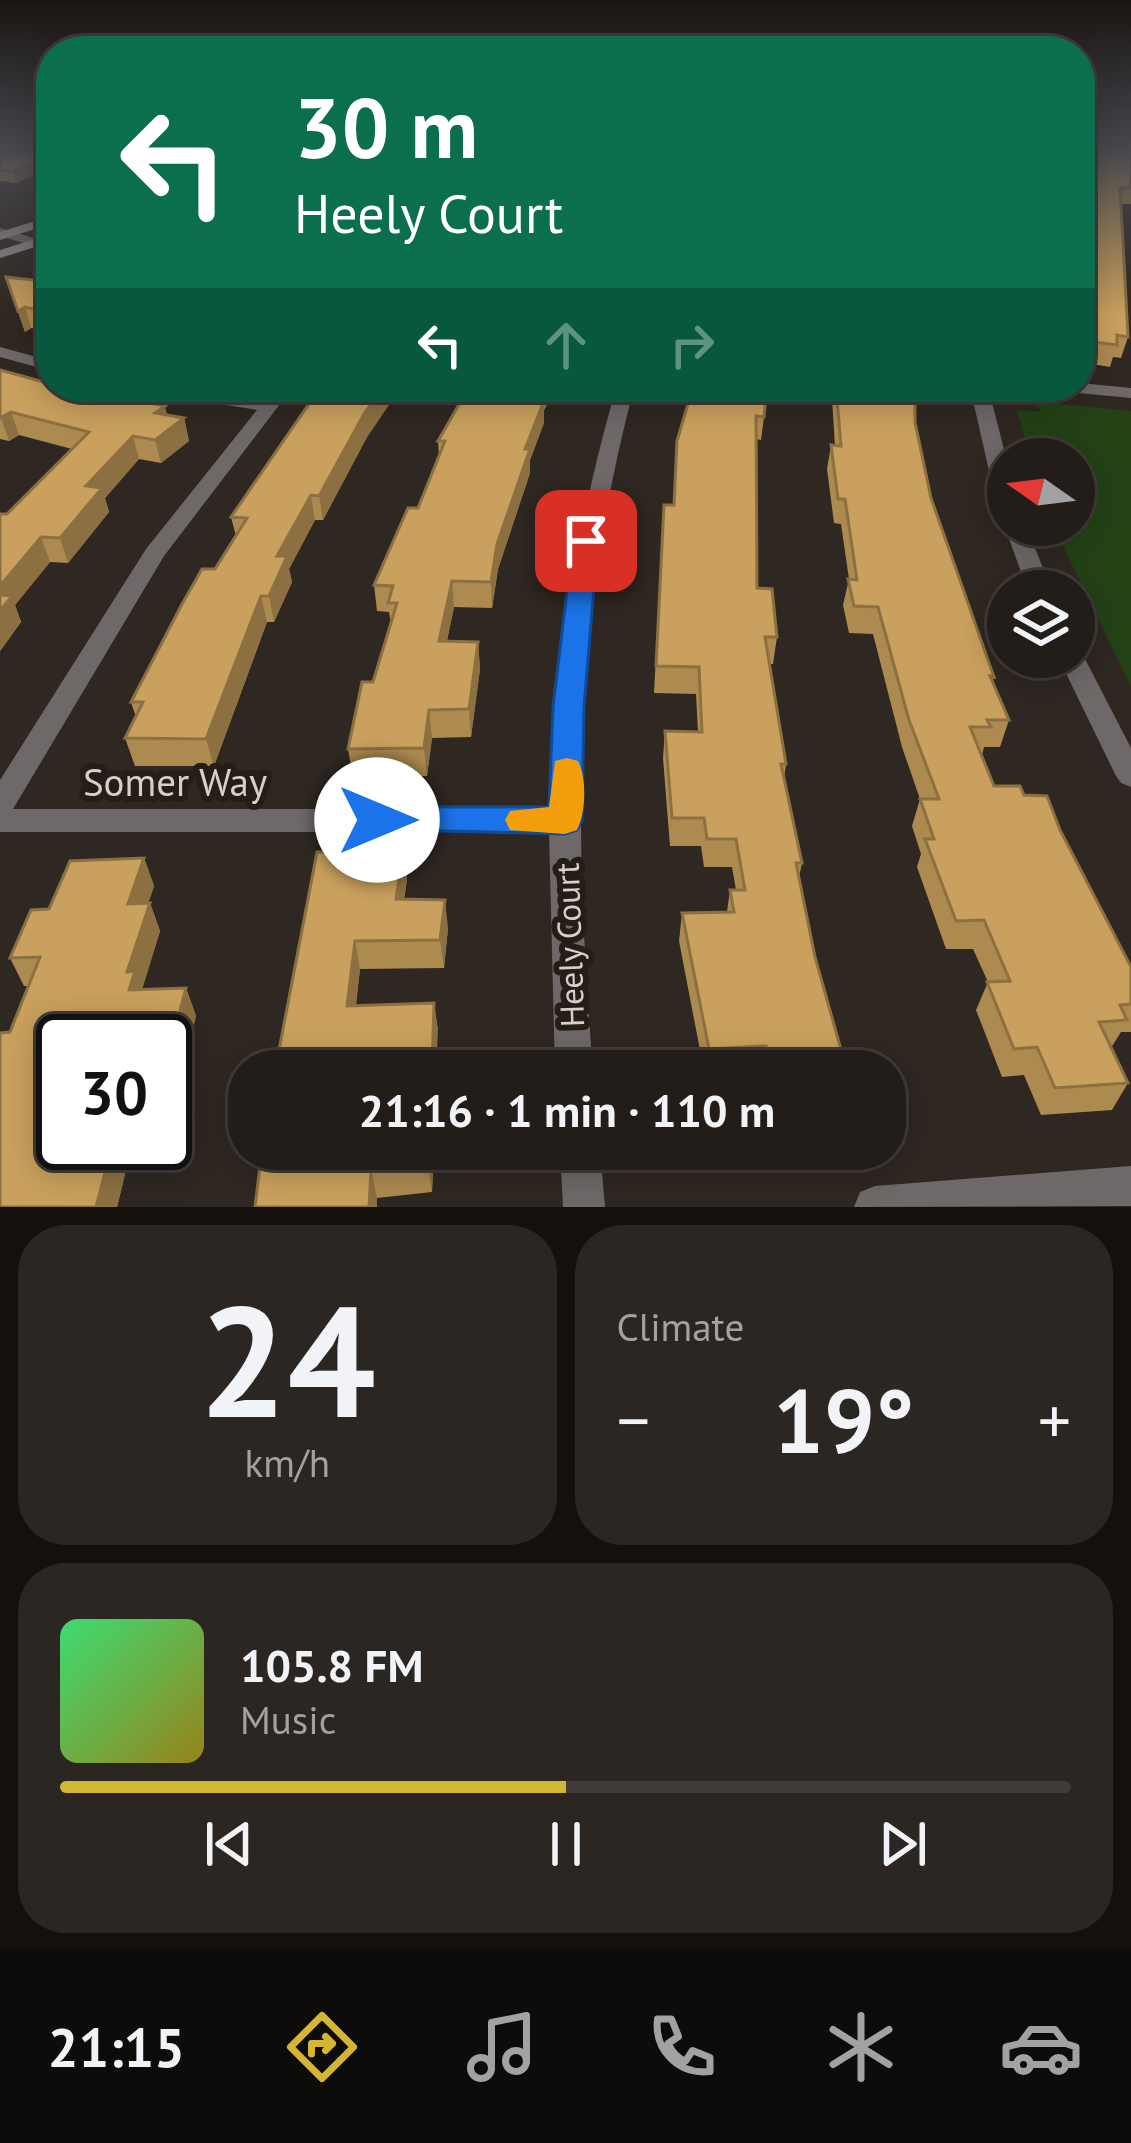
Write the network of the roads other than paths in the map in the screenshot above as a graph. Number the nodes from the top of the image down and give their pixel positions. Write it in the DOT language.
graph roads {
  1 [pos="36,224"];
  2 [pos="2,234"];
  3 [pos="36,244"];
  4 [pos="36,249"];
  5 [pos="0,254"];
  6 [pos="0,352"];
  7 [pos="36,362"];
  8 [pos="1095,390"];
  9 [pos="1131,394"];
  10 [pos="241,402"];
  11 [pos="270,402"];
  12 [pos="620,402"];
  13 [pos="983,402"];
  14 [pos="266,406"];
  15 [pos="991,438"];
  16 [pos="1082,678"];
  17 [pos="1131,776"];
  18 [pos="0,805"];
  19 [pos="0,820"];
  20 [pos="565,820"];
  21 [pos="573,1050"];
  22 [pos="581,1170"];
  23 [pos="1131,1186"];
  24 [pos="584,1207"];
  25 [pos="875,1207"];
  1 -- 2 [label="main road"];
  2 -- 3 [label="street"];
  4 -- 5 [label="main road"];
  6 -- 7 [label="street"];
  8 -- 9 [label="street"];
  10 -- 14 [label="street"];
  11 -- 14 [label="street"];
  12 -- 20 [label="street, Heely Court"];
  13 -- 15 [label="street"];
  14 -- 18 [label="street"];
  16 -- 17 [label="street"];
  19 -- 20 [label="street, Somer Way"];
  20 -- 21 [label="street, Heely Court"];
  22 -- 24 [label="street"];
  23 -- 25 [label="street"];
}
